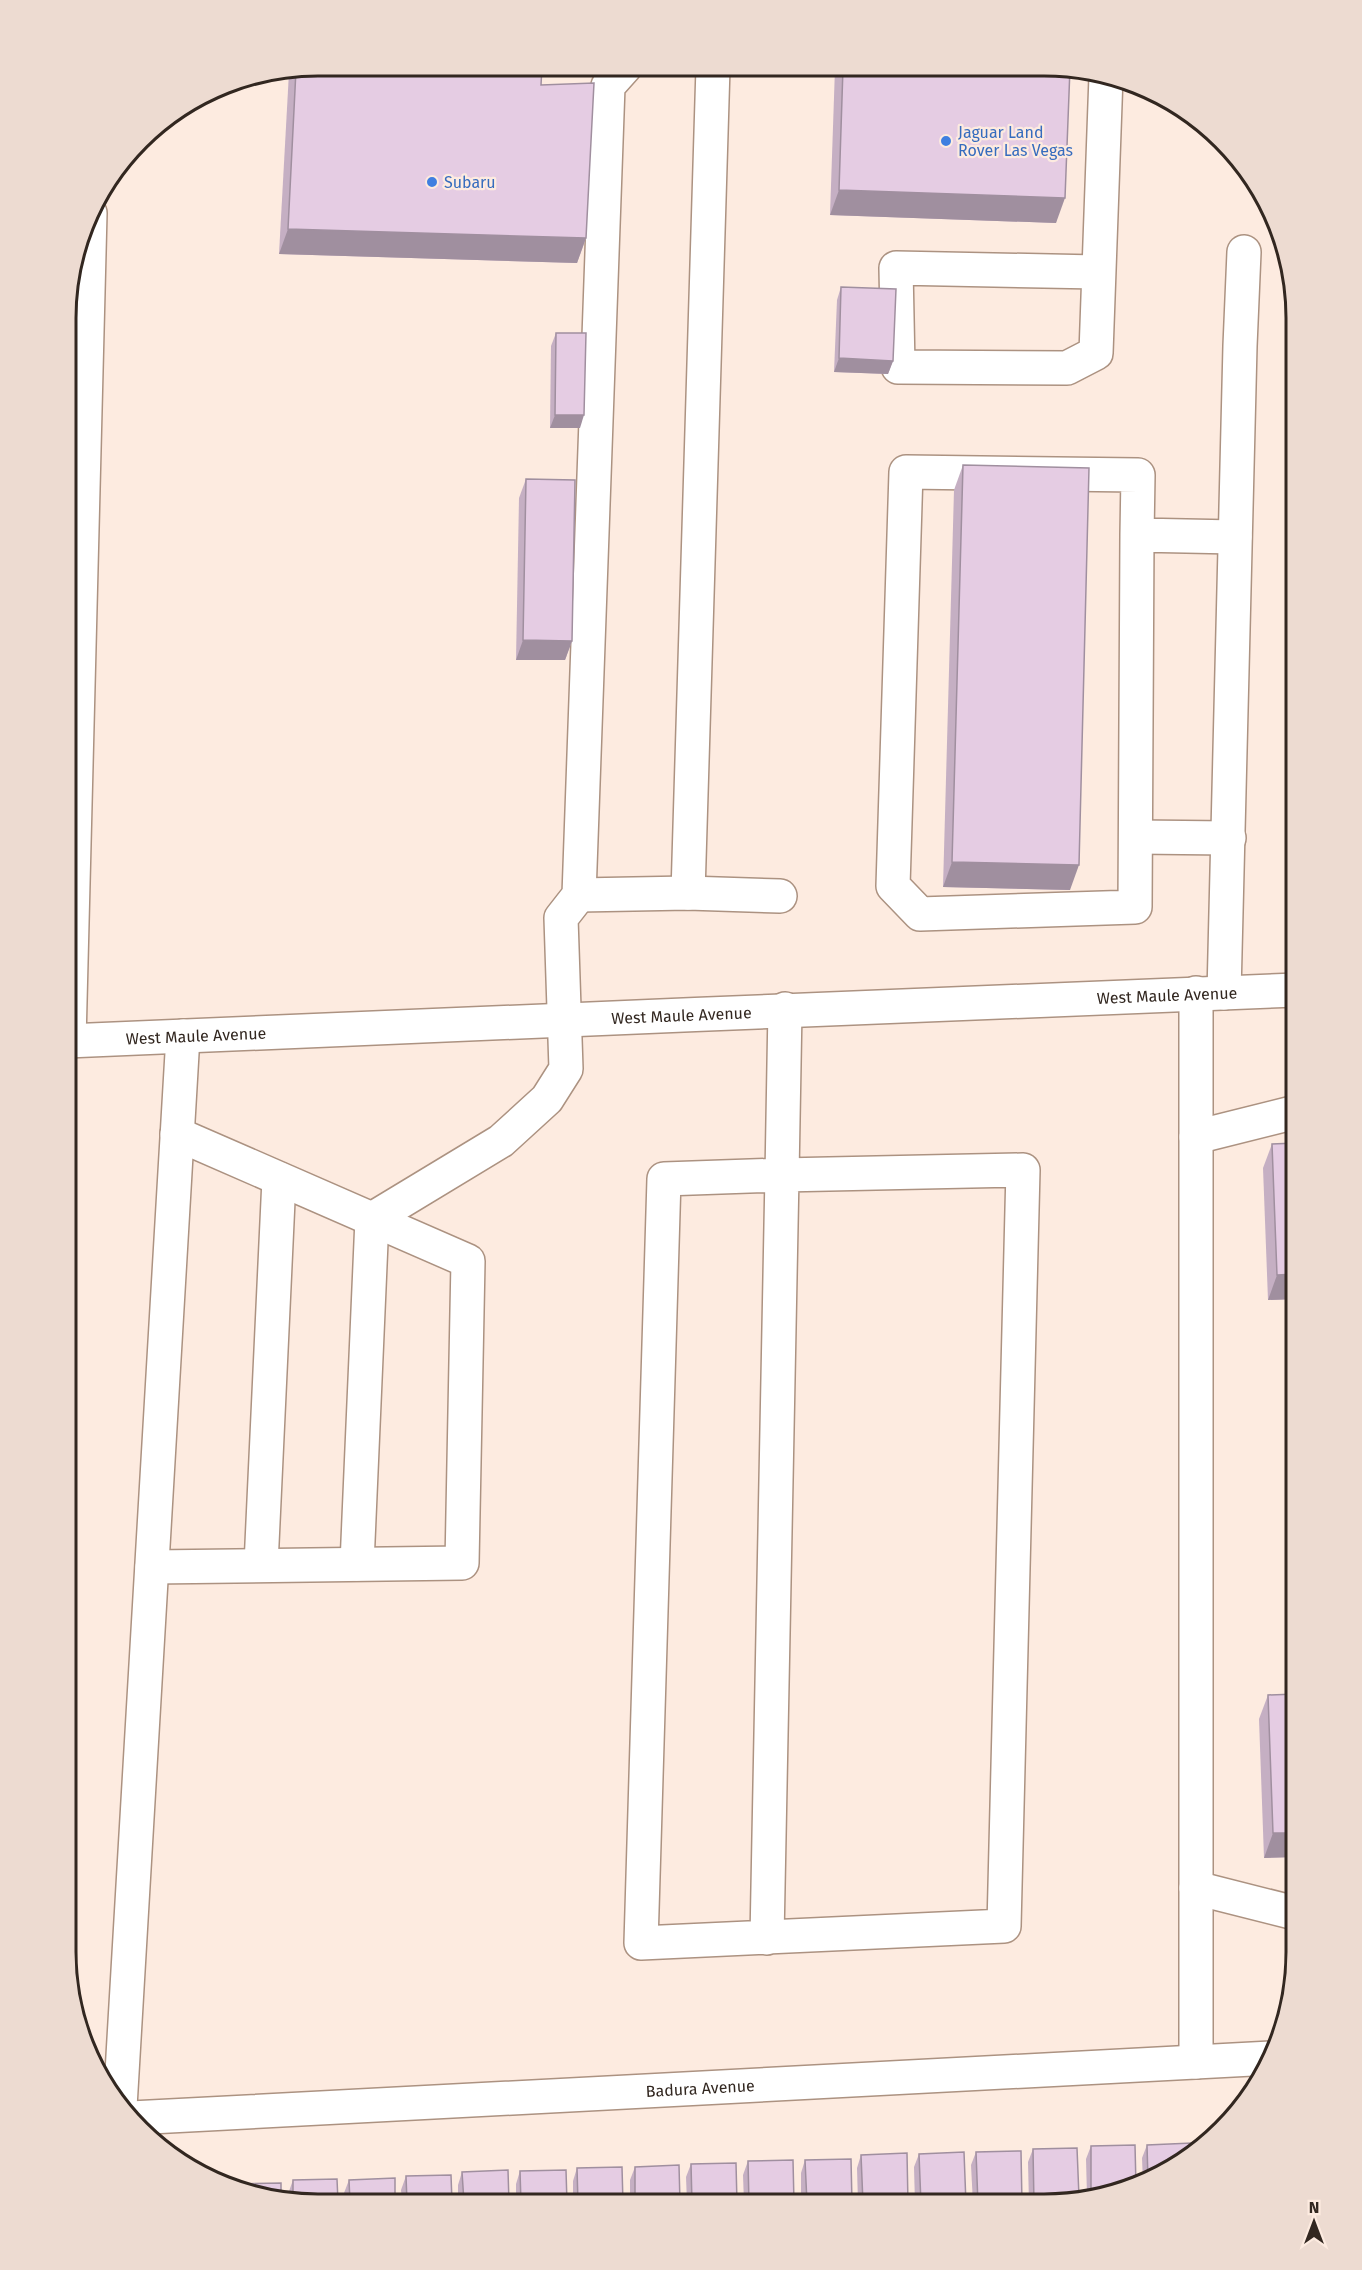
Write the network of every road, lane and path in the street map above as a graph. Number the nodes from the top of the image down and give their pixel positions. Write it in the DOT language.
graph roads {
  1 [pos="617,76"];
  2 [pos="713,76"];
  3 [pos="1106,85"];
  4 [pos="88,246"];
  5 [pos="1244,252"];
  6 [pos="1098,272"];
  7 [pos="77,391"];
  8 [pos="76,463"];
  9 [pos="1137,535"];
  10 [pos="1235,537"];
  11 [pos="1137,837"];
  12 [pos="1229,838"];
  13 [pos="688,893"];
  14 [pos="579,895"];
  15 [pos="780,896"];
  16 [pos="1286,990"];
  17 [pos="1210,993"];
  18 [pos="785,1009"];
  19 [pos="564,1021"];
  20 [pos="183,1036"];
  21 [pos="76,1041"];
  22 [pos="1286,1114"];
  23 [pos="177,1134"];
  24 [pos="1196,1137"];
  25 [pos="782,1175"];
  26 [pos="279,1179"];
  27 [pos="372,1219"];
  28 [pos="357,1564"];
  29 [pos="261,1566"];
  30 [pos="152,1567"];
  31 [pos="1196,1888"];
  32 [pos="1286,1911"];
  33 [pos="767,1938"];
  34 [pos="1261,2059"];
  35 [pos="1196,2062"];
  36 [pos="121,2092"];
  37 [pos="142,2117"];
  1 -- 14 [label="street"];
  2 -- 13 [label="street"];
  3 -- 6 [label="street"];
  4 -- 7 [label="street"];
  5 -- 10 [label="street"];
  6 -- 6 [label="street"];
  7 -- 8 [label="street"];
  9 -- 10 [label="street"];
  9 -- 11 [label="street"];
  9 -- 11 [label="street"];
  10 -- 12 [label="street"];
  11 -- 12 [label="street"];
  12 -- 17 [label="street"];
  13 -- 14 [label="street"];
  13 -- 15 [label="street"];
  14 -- 19 [label="street"];
  16 -- 17 [label="street, West Maule Avenue"];
  17 -- 18 [label="street, West Maule Avenue"];
  17 -- 24 [label="street"];
  18 -- 19 [label="street, West Maule Avenue"];
  18 -- 25 [label="street"];
  19 -- 20 [label="street, West Maule Avenue"];
  19 -- 27 [label="street"];
  20 -- 21 [label="street, West Maule Avenue"];
  20 -- 23 [label="street"];
  22 -- 24 [label="street"];
  23 -- 26 [label="street"];
  23 -- 30 [label="street"];
  24 -- 31 [label="street"];
  25 -- 33 [label="street"];
  25 -- 33 [label="street"];
  25 -- 33 [label="street"];
  26 -- 27 [label="street"];
  26 -- 29 [label="street"];
  27 -- 28 [label="street"];
  27 -- 28 [label="street"];
  28 -- 29 [label="street"];
  29 -- 30 [label="street"];
  30 -- 36 [label="street"];
  31 -- 32 [label="street"];
  31 -- 35 [label="street"];
  34 -- 35 [label="street, Badura Avenue"];
  35 -- 37 [label="street, Badura Avenue"];
}
